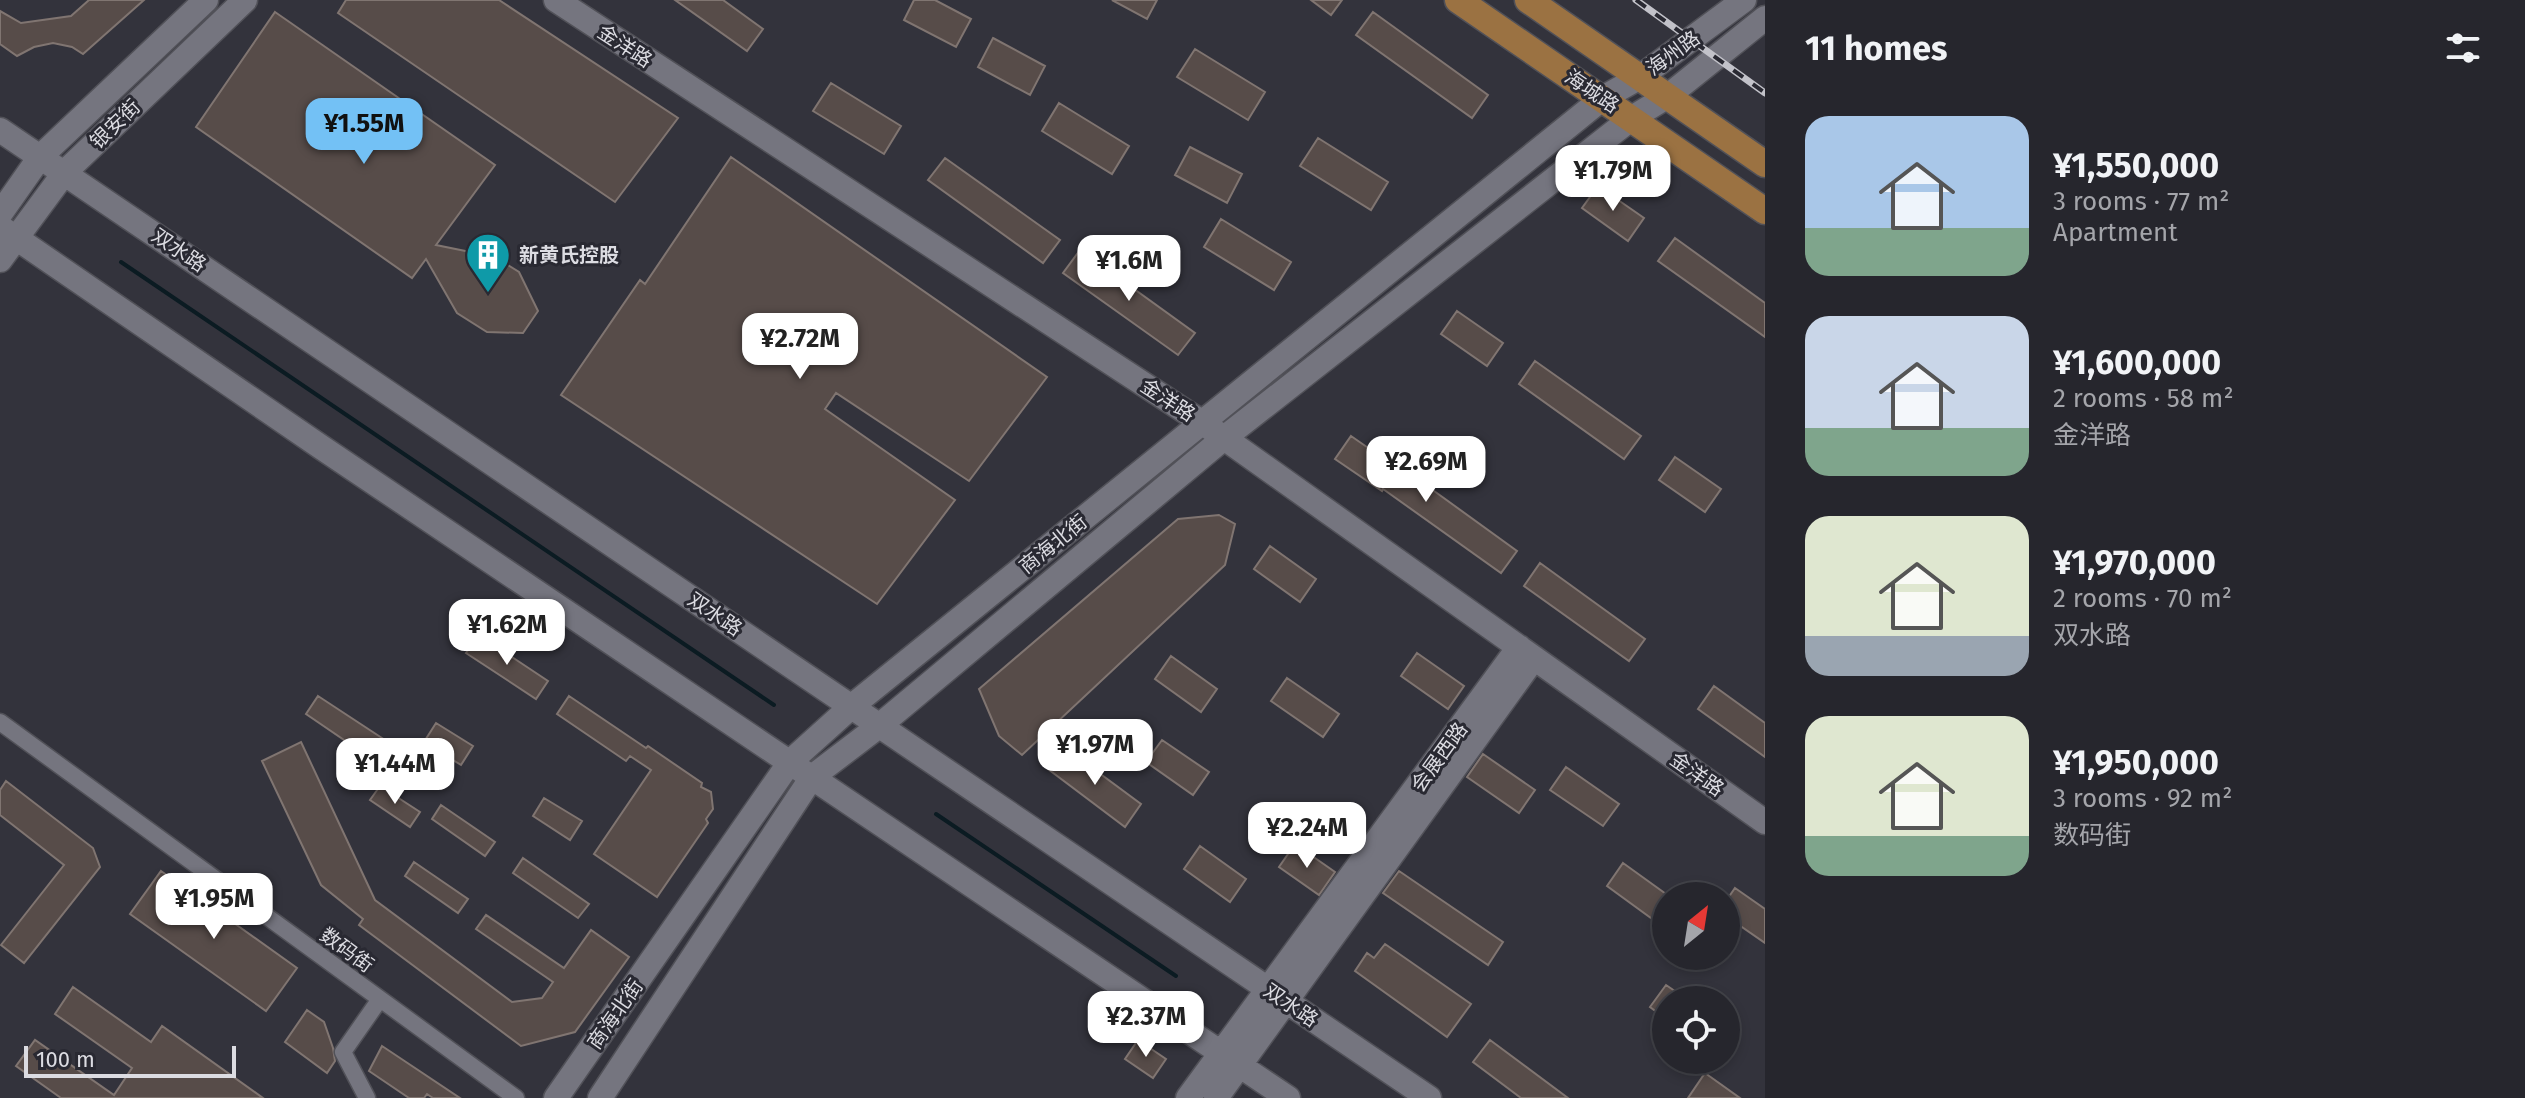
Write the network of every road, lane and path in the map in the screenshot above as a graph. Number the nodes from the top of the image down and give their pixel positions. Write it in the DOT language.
graph roads {
  1 [pos="206,0"];
  2 [pos="245,0"];
  3 [pos="556,0"];
  4 [pos="1458,0"];
  5 [pos="1528,0"];
  6 [pos="1744,0"];
  7 [pos="1765,18"];
  8 [pos="1640,77"];
  9 [pos="1668,96"];
  10 [pos="1603,98"];
  11 [pos="1632,118"];
  12 [pos="0,130"];
  13 [pos="40,157"];
  14 [pos="1765,164"];
  15 [pos="65,172"];
  16 [pos="1765,211"];
  17 [pos="0,214"];
  18 [pos="8,233"];
  19 [pos="0,260"];
  20 [pos="1203,423"];
  21 [pos="1224,438"];
  22 [pos="1527,653"];
  23 [pos="852,706"];
  24 [pos="0,722"];
  25 [pos="879,726"];
  26 [pos="790,762"];
  27 [pos="812,777"];
  28 [pos="1765,822"];
  29 [pos="1277,996"];
  30 [pos="380,999"];
  31 [pos="1230,1059"];
  32 [pos="367,1098"];
  33 [pos="516,1098"];
  34 [pos="556,1098"];
  35 [pos="600,1098"];
  36 [pos="1188,1098"];
  37 [pos="1216,1098"];
  38 [pos="1288,1098"];
  39 [pos="1429,1098"];
  1 -- 13 [label="main road, 银安街"];
  2 -- 15 [label="main road, 银安街"];
  3 -- 20 [label="main road, 金洋路"];
  4 -- 10 [label="main road, 海城路"];
  5 -- 8 [label="main road, 海城路"];
  6 -- 8 [label="main road, 海州路"];
  7 -- 9 [label="main road, 海州路"];
  8 -- 9 [label="main road, 海城路"];
  8 -- 10 [label="main road, 商海北街"];
  9 -- 11 [label="main road, 商海北街"];
  9 -- 14 [label="main road, 海城路"];
  10 -- 11 [label="main road, 海城路"];
  10 -- 20 [label="main road, 商海北街"];
  11 -- 16 [label="main road, 海城路"];
  11 -- 21 [label="main road, 商海北街"];
  12 -- 13 [label="main road, 双水路"];
  13 -- 15 [label="main road, 双水路"];
  13 -- 17 [label="main road, 银安街"];
  15 -- 18 [label="main road, 银安街"];
  15 -- 23 [label="main road, 双水路"];
  18 -- 19 [label="main road, 银安街"];
  18 -- 26 [label="main road"];
  20 -- 21 [label="main road, 金洋路"];
  20 -- 23 [label="main road, 商海北街"];
  21 -- 22 [label="main road, 金洋路"];
  21 -- 25 [label="main road, 商海北街"];
  22 -- 28 [label="main road, 金洋路"];
  22 -- 29 [label="main road, 会展西路"];
  23 -- 25 [label="main road, 双水路"];
  23 -- 26 [label="main road, 商海北街"];
  24 -- 30 [label="street, 数码街"];
  25 -- 27 [label="main road, 商海北街"];
  25 -- 29 [label="main road, 双水路"];
  26 -- 27 [label="main road"];
  26 -- 34 [label="main road, 商海北街"];
  27 -- 31 [label="main road"];
  27 -- 35 [label="main road, 商海北街"];
  29 -- 31 [label="main road, 会展西路"];
  29 -- 39 [label="main road, 双水路"];
  30 -- 32 [label="street"];
  30 -- 33 [label="street, 数码街"];
  31 -- 36 [label="main road, 会展西路"];
  31 -- 37 [label="main road, 会展西路"];
  31 -- 38 [label="main road"];
}
